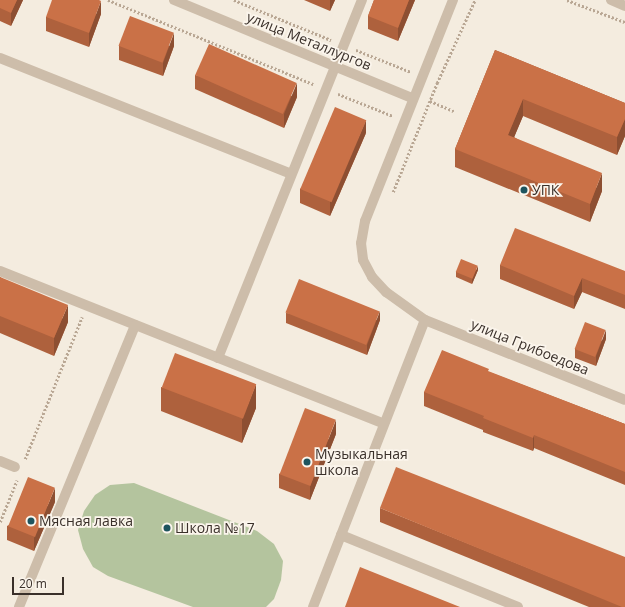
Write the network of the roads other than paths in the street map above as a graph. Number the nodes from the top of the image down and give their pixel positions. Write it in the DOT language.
graph roads {
  1 [pos="174,0"];
  2 [pos="362,0"];
  3 [pos="453,0"];
  4 [pos="611,0"];
  5 [pos="625,6"];
  6 [pos="0,58"];
  7 [pos="335,66"];
  8 [pos="412,98"];
  9 [pos="291,174"];
  10 [pos="0,271"];
  11 [pos="425,320"];
  12 [pos="135,325"];
  13 [pos="218,358"];
  14 [pos="625,400"];
  15 [pos="384,424"];
  16 [pos="0,461"];
  17 [pos="19,466"];
  18 [pos="341,535"];
  19 [pos="19,607"];
  20 [pos="313,607"];
  21 [pos="518,607"];
  1 -- 7 [label="street, улица Металлургов"];
  2 -- 7 [label="street"];
  3 -- 8 [label="street, улица Грибоедова"];
  4 -- 5 [label="street"];
  6 -- 9 [label="street"];
  7 -- 8 [label="street, улица Металлургов"];
  7 -- 9 [label="street"];
  8 -- 11 [label="street, улица Грибоедова"];
  9 -- 13 [label="street"];
  10 -- 12 [label="street"];
  11 -- 14 [label="street, улица Грибоедова"];
  11 -- 15 [label="street"];
  12 -- 13 [label="street"];
  12 -- 19 [label="street"];
  13 -- 15 [label="street"];
  15 -- 18 [label="street"];
  16 -- 17 [label="street"];
  18 -- 20 [label="street"];
  18 -- 21 [label="street"];
}
